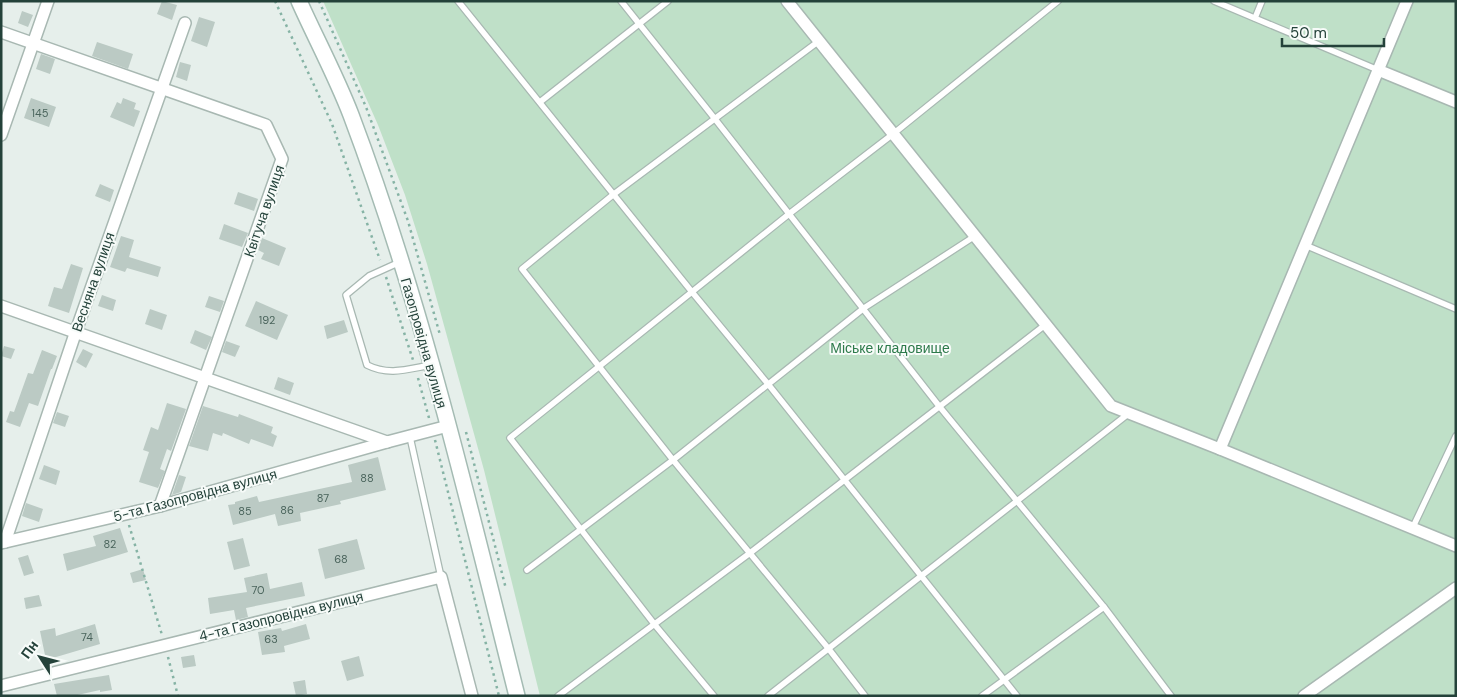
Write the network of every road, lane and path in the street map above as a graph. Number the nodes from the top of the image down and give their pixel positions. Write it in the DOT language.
graph roads {
  1 [pos="48,1"];
  2 [pos="275,1"];
  3 [pos="300,1"];
  4 [pos="621,1"];
  5 [pos="668,1"];
  6 [pos="787,1"];
  7 [pos="1058,1"];
  8 [pos="1214,1"];
  9 [pos="1262,1"];
  10 [pos="1407,1"];
  11 [pos="462,2"];
  12 [pos="1255,18"];
  13 [pos="185,23"];
  14 [pos="640,25"];
  15 [pos="1,32"];
  16 [pos="819,42"];
  17 [pos="33,43"];
  18 [pos="1378,70"];
  19 [pos="161,88"];
  20 [pos="540,102"];
  21 [pos="1456,102"];
  22 [pos="715,119"];
  23 [pos="893,134"];
  24 [pos="1,135"];
  25 [pos="614,194"];
  26 [pos="789,214"];
  27 [pos="975,236"];
  28 [pos="1305,245"];
  29 [pos="400,262"];
  30 [pos="384,270"];
  31 [pos="692,292"];
  32 [pos="1,306"];
  33 [pos="864,308"];
  34 [pos="1456,308"];
  35 [pos="1045,325"];
  36 [pos="76,331"];
  37 [pos="430,365"];
  38 [pos="600,367"];
  39 [pos="415,368"];
  40 [pos="205,378"];
  41 [pos="768,384"];
  42 [pos="939,406"];
  43 [pos="1128,414"];
  44 [pos="448,426"];
  45 [pos="432,430"];
  46 [pos="1456,436"];
  47 [pos="410,437"];
  48 [pos="388,442"];
  49 [pos="1220,448"];
  50 [pos="673,460"];
  51 [pos="844,480"];
  52 [pos="1018,501"];
  53 [pos="160,506"];
  54 [pos="126,514"];
  55 [pos="1413,528"];
  56 [pos="580,529"];
  57 [pos="3,542"];
  58 [pos="1456,546"];
  59 [pos="750,553"];
  60 [pos="527,570"];
  61 [pos="441,577"];
  62 [pos="922,577"];
  63 [pos="1456,588"];
  64 [pos="1104,607"];
  65 [pos="655,624"];
  66 [pos="165,645"];
  67 [pos="828,648"];
  68 [pos="1003,680"];
  69 [pos="1,686"];
  70 [pos="1309,694"];
  71 [pos="514,695"];
  72 [pos="178,696"];
  73 [pos="472,696"];
  74 [pos="499,696"];
  75 [pos="558,696"];
  76 [pos="714,696"];
  77 [pos="768,696"];
  78 [pos="865,696"];
  79 [pos="982,696"];
  80 [pos="1017,696"];
  81 [pos="1171,696"];
  1 -- 17 [label="street"];
  2 -- 30 [label="path"];
  3 -- 29 [label="main road, Газопровідна вулиця"];
  4 -- 14 [label="lane"];
  5 -- 14 [label="lane"];
  6 -- 16 [label="street"];
  7 -- 23 [label="lane"];
  8 -- 12 [label="lane"];
  9 -- 12 [label="lane"];
  10 -- 18 [label="street"];
  11 -- 20 [label="lane"];
  12 -- 18 [label="lane"];
  13 -- 19 [label="street, Весняна вулиця"];
  14 -- 20 [label="lane"];
  14 -- 22 [label="lane"];
  15 -- 17 [label="street, Квітуча вулиця"];
  16 -- 22 [label="lane"];
  16 -- 23 [label="street"];
  17 -- 19 [label="street, Квітуча вулиця"];
  17 -- 24 [label="street"];
  18 -- 21 [label="street"];
  18 -- 28 [label="street"];
  19 -- 36 [label="street, Весняна вулиця"];
  19 -- 40 [label="street, Квітуча вулиця"];
  20 -- 25 [label="lane"];
  22 -- 25 [label="lane"];
  22 -- 26 [label="lane"];
  23 -- 26 [label="lane"];
  23 -- 27 [label="street"];
  25 -- 31 [label="lane"];
  25 -- 38 [label="lane"];
  26 -- 31 [label="lane"];
  26 -- 33 [label="lane"];
  27 -- 33 [label="lane"];
  27 -- 35 [label="street"];
  28 -- 34 [label="lane"];
  28 -- 49 [label="street"];
  29 -- 30 [label="lane"];
  29 -- 37 [label="main road, Газопровідна вулиця"];
  30 -- 39 [label="path"];
  30 -- 39 [label="lane"];
  31 -- 38 [label="lane"];
  31 -- 41 [label="lane"];
  32 -- 36 [label="street"];
  33 -- 41 [label="lane"];
  33 -- 42 [label="lane"];
  35 -- 42 [label="lane"];
  35 -- 43 [label="street"];
  36 -- 40 [label="street"];
  36 -- 57 [label="street, Весняна вулиця"];
  37 -- 39 [label="lane"];
  37 -- 44 [label="main road, Газопровідна вулиця"];
  38 -- 50 [label="lane"];
  38 -- 56 [label="lane"];
  39 -- 45 [label="path"];
  40 -- 48 [label="street"];
  40 -- 53 [label="street, Квітуча вулиця"];
  41 -- 50 [label="lane"];
  41 -- 51 [label="lane"];
  42 -- 51 [label="lane"];
  42 -- 52 [label="lane"];
  43 -- 49 [label="street"];
  43 -- 52 [label="lane"];
  44 -- 45 [label="street, 5-та Газопровідна вулиця"];
  44 -- 71 [label="main road, Газопровідна вулиця"];
  45 -- 47 [label="street, 5-та Газопровідна вулиця"];
  45 -- 74 [label="path"];
  46 -- 55 [label="lane"];
  47 -- 48 [label="street, 5-та Газопровідна вулиця"];
  47 -- 61 [label="lane"];
  48 -- 53 [label="street, 5-та Газопровідна вулиця"];
  49 -- 55 [label="street"];
  50 -- 56 [label="lane"];
  50 -- 59 [label="lane"];
  51 -- 59 [label="lane"];
  51 -- 62 [label="lane"];
  52 -- 62 [label="lane"];
  52 -- 64 [label="lane"];
  53 -- 54 [label="street, 5-та Газопровідна вулиця"];
  54 -- 57 [label="street, 5-та Газопровідна вулиця"];
  54 -- 66 [label="path"];
  55 -- 58 [label="street"];
  56 -- 60 [label="lane"];
  56 -- 65 [label="lane"];
  59 -- 65 [label="lane"];
  59 -- 67 [label="lane"];
  61 -- 66 [label="street, 4-та Газопровідна вулиця"];
  61 -- 73 [label="street"];
  62 -- 67 [label="lane"];
  62 -- 68 [label="lane"];
  63 -- 70 [label="street"];
  64 -- 68 [label="lane"];
  64 -- 81 [label="lane"];
  65 -- 75 [label="lane"];
  65 -- 76 [label="lane"];
  66 -- 69 [label="street, 4-та Газопровідна вулиця"];
  66 -- 72 [label="path"];
  67 -- 77 [label="lane"];
  67 -- 78 [label="lane"];
  68 -- 79 [label="lane"];
  68 -- 80 [label="lane"];
}
